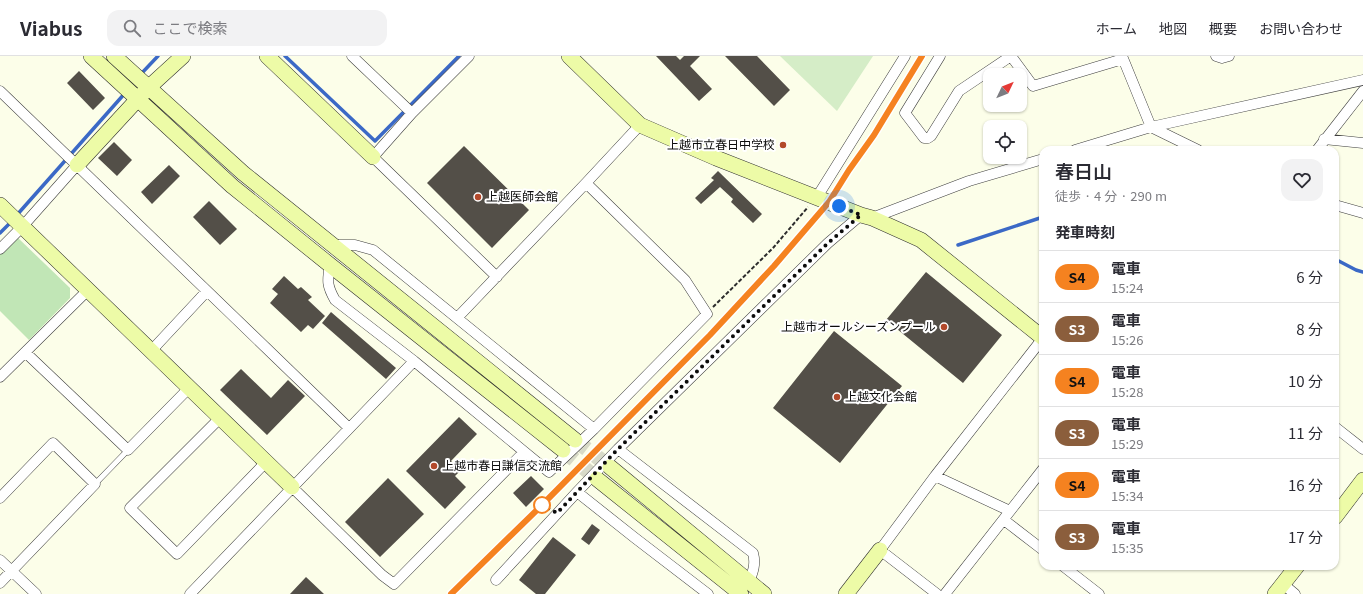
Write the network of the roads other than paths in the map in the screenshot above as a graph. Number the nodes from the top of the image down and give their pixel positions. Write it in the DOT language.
graph roads {
  1 [pos="91,56"];
  2 [pos="114,56"];
  3 [pos="183,56"];
  4 [pos="267,56"];
  5 [pos="352,56"];
  6 [pos="569,56"];
  7 [pos="905,56"];
  8 [pos="940,56"];
  9 [pos="1011,56"];
  10 [pos="1216,56"];
  11 [pos="1229,56"];
  12 [pos="465,57"];
  13 [pos="1122,58"];
  14 [pos="1363,80"];
  15 [pos="148,88"];
  16 [pos="1363,90"];
  17 [pos="0,91"];
  18 [pos="138,99"];
  19 [pos="412,113"];
  20 [pos="640,125"];
  21 [pos="1151,127"];
  22 [pos="1324,140"];
  23 [pos="1363,143"];
  24 [pos="1095,146"];
  25 [pos="1190,146"];
  26 [pos="1320,146"];
  27 [pos="373,157"];
  28 [pos="1039,160"];
  29 [pos="77,165"];
  30 [pos="586,183"];
  31 [pos="816,197"];
  32 [pos="0,205"];
  33 [pos="1339,206"];
  34 [pos="1363,213"];
  35 [pos="866,216"];
  36 [pos="22,227"];
  37 [pos="333,245"];
  38 [pos="0,249"];
  39 [pos="330,265"];
  40 [pos="497,277"];
  41 [pos="88,290"];
  42 [pos="207,291"];
  43 [pos="457,318"];
  44 [pos="1039,335"];
  45 [pos="1039,343"];
  46 [pos="151,351"];
  47 [pos="26,353"];
  48 [pos="414,361"];
  49 [pos="0,377"];
  50 [pos="189,388"];
  51 [pos="220,418"];
  52 [pos="349,428"];
  53 [pos="594,429"];
  54 [pos="1339,430"];
  55 [pos="575,440"];
  56 [pos="618,449"];
  57 [pos="1363,449"];
  58 [pos="128,450"];
  59 [pos="563,450"];
  60 [pos="524,452"];
  61 [pos="266,462"];
  62 [pos="610,467"];
  63 [pos="1039,474"];
  64 [pos="935,476"];
  65 [pos="597,479"];
  66 [pos="1363,480"];
  67 [pos="95,484"];
  68 [pos="292,487"];
  69 [pos="577,492"];
  70 [pos="0,498"];
  71 [pos="1339,512"];
  72 [pos="1007,516"];
  73 [pos="1039,546"];
  74 [pos="880,550"];
  75 [pos="0,560"];
  76 [pos="1068,570"];
  77 [pos="1294,570"];
  78 [pos="12,571"];
  79 [pos="496,580"];
  80 [pos="0,583"];
  81 [pos="745,588"];
  82 [pos="1279,589"];
  83 [pos="36,594"];
  84 [pos="190,594"];
  85 [pos="708,594"];
  86 [pos="764,594"];
  87 [pos="846,594"];
  88 [pos="937,594"];
  89 [pos="945,594"];
  90 [pos="1099,594"];
  91 [pos="1295,594"];
  1 -- 18 [label="street"];
  2 -- 15 [label="street"];
  3 -- 15 [label="street"];
  4 -- 27 [label="street"];
  5 -- 19 [label="street"];
  6 -- 20 [label="street"];
  7 -- 31 [label="street"];
  8 -- 9 [label="street"];
  9 -- 13 [label="street"];
  10 -- 11 [label="street"];
  12 -- 19 [label="street"];
  13 -- 21 [label="street"];
  14 -- 21 [label="street"];
  15 -- 18 [label="street"];
  15 -- 37 [label="street"];
  16 -- 22 [label="street"];
  17 -- 29 [label="street"];
  18 -- 29 [label="street"];
  18 -- 39 [label="street"];
  19 -- 27 [label="street"];
  20 -- 30 [label="street"];
  20 -- 31 [label="street"];
  21 -- 24 [label="street"];
  21 -- 25 [label="street"];
  22 -- 23 [label="street"];
  22 -- 26 [label="street"];
  27 -- 40 [label="street"];
  28 -- 35 [label="street"];
  29 -- 36 [label="street"];
  29 -- 42 [label="street"];
  30 -- 40 [label="street"];
  30 -- 53 [label="street"];
  31 -- 35 [label="street"];
  32 -- 36 [label="street"];
  33 -- 34 [label="street"];
  35 -- 44 [label="street"];
  35 -- 56 [label="street"];
  36 -- 38 [label="street"];
  36 -- 41 [label="street"];
  37 -- 43 [label="street"];
  37 -- 55 [label="street"];
  39 -- 48 [label="street"];
  39 -- 59 [label="street"];
  40 -- 43 [label="street"];
  41 -- 46 [label="street"];
  41 -- 47 [label="street"];
  42 -- 46 [label="street"];
  42 -- 52 [label="street"];
  43 -- 53 [label="street"];
  45 -- 64 [label="street"];
  46 -- 50 [label="street"];
  47 -- 49 [label="street"];
  47 -- 58 [label="street"];
  48 -- 52 [label="street"];
  48 -- 60 [label="street"];
  50 -- 51 [label="street"];
  50 -- 58 [label="street"];
  51 -- 61 [label="street"];
  51 -- 61 [label="street"];
  52 -- 68 [label="street"];
  53 -- 60 [label="street"];
  54 -- 57 [label="street"];
  56 -- 69 [label="street"];
  56 -- 81 [label="street"];
  58 -- 67 [label="lane"];
  60 -- 68 [label="street"];
  61 -- 68 [label="street"];
  62 -- 81 [label="street"];
  63 -- 72 [label="street"];
  64 -- 72 [label="street"];
  64 -- 74 [label="street"];
  65 -- 81 [label="street"];
  66 -- 71 [label="street"];
  67 -- 70 [label="street"];
  67 -- 78 [label="street"];
  68 -- 84 [label="street"];
  69 -- 79 [label="street"];
  69 -- 85 [label="street"];
  72 -- 73 [label="street"];
  72 -- 89 [label="street"];
  74 -- 87 [label="street"];
  74 -- 88 [label="street"];
  75 -- 78 [label="street"];
  76 -- 90 [label="street"];
  77 -- 82 [label="street"];
  78 -- 80 [label="street"];
  78 -- 83 [label="street"];
  81 -- 86 [label="street"];
  82 -- 91 [label="street"];
}
